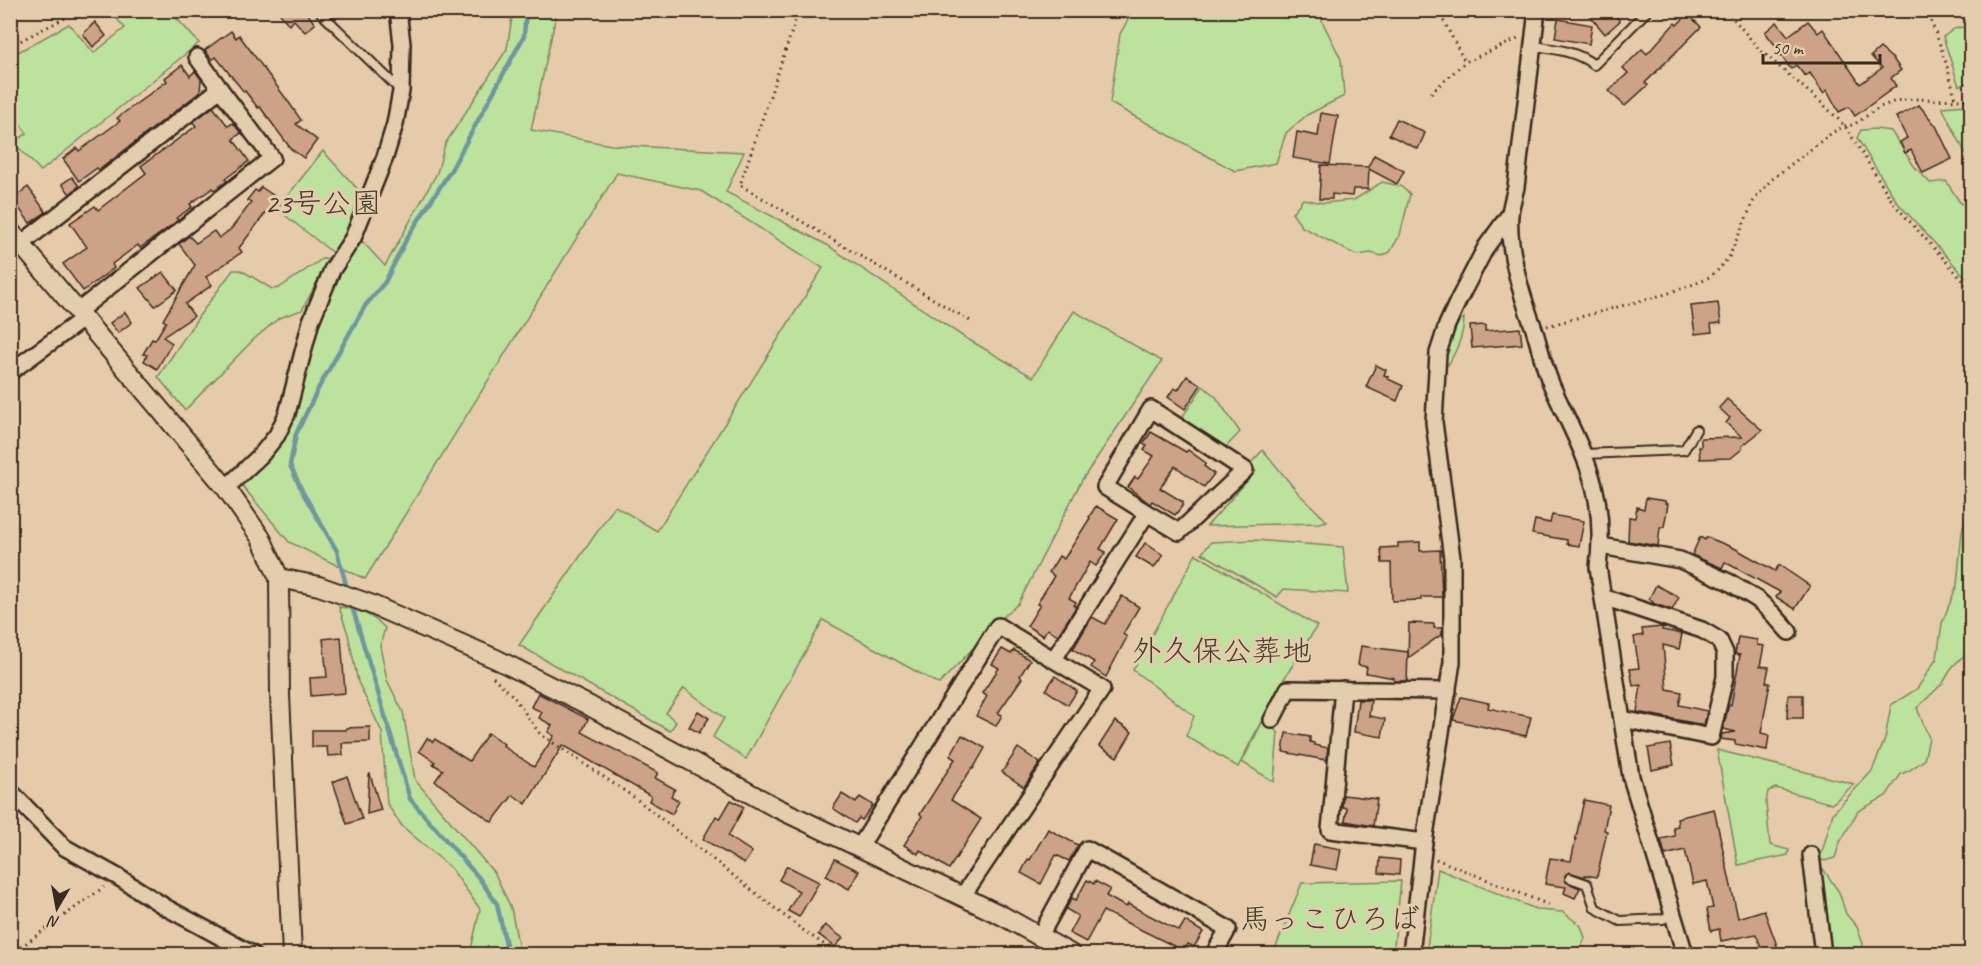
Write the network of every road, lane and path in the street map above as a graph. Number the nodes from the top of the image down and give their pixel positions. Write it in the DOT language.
graph roads {
  1 [pos="398,10"];
  2 [pos="799,10"];
  3 [pos="1438,10"];
  4 [pos="1537,10"];
  5 [pos="1648,10"];
  6 [pos="1726,10"];
  7 [pos="1927,10"];
  8 [pos="321,13"];
  9 [pos="69,16"];
  10 [pos="1533,42"];
  11 [pos="10,46"];
  12 [pos="197,57"];
  13 [pos="1466,62"];
  14 [pos="220,89"];
  15 [pos="401,91"];
  16 [pos="1431,93"];
  17 [pos="1955,100"];
  18 [pos="1971,100"];
  19 [pos="1845,126"];
  20 [pos="1510,214"];
  21 [pos="14,236"];
  22 [pos="1971,290"];
  23 [pos="80,316"];
  24 [pos="972,322"];
  25 [pos="1534,330"];
  26 [pos="10,372"];
  27 [pos="1696,430"];
  28 [pos="1584,454"];
  29 [pos="226,489"];
  30 [pos="1147,513"];
  31 [pos="1601,546"];
  32 [pos="279,578"];
  33 [pos="1603,597"];
  34 [pos="1789,632"];
  35 [pos="1054,659"];
  36 [pos="490,673"];
  37 [pos="1343,689"];
  38 [pos="1448,691"];
  39 [pos="1622,719"];
  40 [pos="1272,720"];
  41 [pos="10,791"];
  42 [pos="1423,848"];
  43 [pos="859,849"];
  44 [pos="1811,855"];
  45 [pos="118,877"];
  46 [pos="1570,878"];
  47 [pos="962,897"];
  48 [pos="1549,905"];
  49 [pos="1672,914"];
  50 [pos="1040,936"];
  51 [pos="11,954"];
  52 [pos="252,954"];
  53 [pos="292,954"];
  54 [pos="838,954"];
  55 [pos="1071,954"];
  56 [pos="1214,954"];
  57 [pos="1411,954"];
  58 [pos="1685,954"];
  59 [pos="1823,954"];
  1 -- 15 [label="street"];
  2 -- 24 [label="path"];
  3 -- 13 [label="path"];
  4 -- 10 [label="street"];
  5 -- 10 [label="lane"];
  6 -- 19 [label="path"];
  7 -- 17 [label="path"];
  8 -- 15 [label="lane"];
  9 -- 11 [label="path"];
  10 -- 13 [label="path"];
  10 -- 20 [label="street"];
  12 -- 14 [label="street"];
  13 -- 16 [label="path"];
  14 -- 21 [label="street"];
  14 -- 23 [label="street"];
  15 -- 29 [label="street"];
  17 -- 18 [label="path"];
  17 -- 19 [label="path"];
  19 -- 22 [label="path"];
  19 -- 25 [label="path"];
  20 -- 25 [label="street"];
  20 -- 38 [label="street"];
  21 -- 23 [label="street"];
  23 -- 26 [label="street"];
  23 -- 29 [label="street"];
  25 -- 28 [label="street"];
  27 -- 28 [label="lane"];
  28 -- 31 [label="street"];
  29 -- 32 [label="street"];
  30 -- 30 [label="street"];
  30 -- 35 [label="street"];
  31 -- 33 [label="street"];
  31 -- 34 [label="street"];
  32 -- 43 [label="street"];
  32 -- 53 [label="street"];
  33 -- 39 [label="street"];
  33 -- 39 [label="street"];
  35 -- 43 [label="street"];
  35 -- 47 [label="street"];
  36 -- 54 [label="path"];
  37 -- 38 [label="street"];
  37 -- 40 [label="street"];
  37 -- 42 [label="street"];
  38 -- 42 [label="street"];
  39 -- 49 [label="street"];
  41 -- 45 [label="street"];
  42 -- 48 [label="path"];
  42 -- 57 [label="street"];
  43 -- 47 [label="street"];
  44 -- 59 [label="street"];
  45 -- 51 [label="path"];
  45 -- 52 [label="street"];
  46 -- 49 [label="lane"];
  47 -- 50 [label="street"];
  49 -- 58 [label="street"];
  50 -- 55 [label="street"];
  50 -- 56 [label="street"];
}
